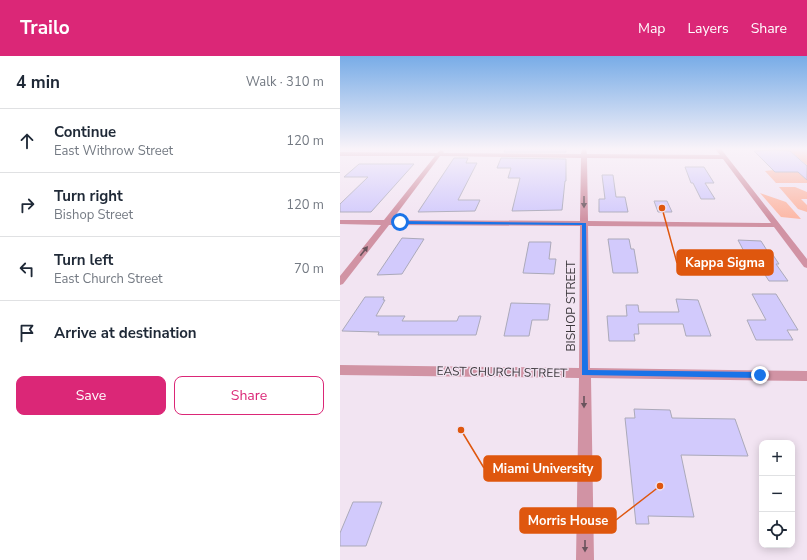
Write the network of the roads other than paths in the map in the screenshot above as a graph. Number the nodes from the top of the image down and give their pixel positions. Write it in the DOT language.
graph roads {
  1 [pos="424,173"];
  2 [pos="584,173"];
  3 [pos="736,173"];
  4 [pos="340,222"];
  5 [pos="386,222"];
  6 [pos="584,224"];
  7 [pos="776,225"];
  8 [pos="807,265"];
  9 [pos="340,282"];
  10 [pos="340,370"];
  11 [pos="584,373"];
  12 [pos="807,376"];
  13 [pos="584,560"];
  1 -- 5 [label="street"];
  2 -- 6 [label="street, BISHOP STREET, one-way"];
  3 -- 7 [label="street"];
  4 -- 5 [label="street"];
  5 -- 6 [label="street"];
  9 -- 5 [label="street, one-way"];
  6 -- 7 [label="street"];
  6 -- 11 [label="street, BISHOP STREET"];
  7 -- 8 [label="street"];
  10 -- 11 [label="street, EAST CHURCH STREET"];
  11 -- 12 [label="street, EAST CHURCH STREET"];
  11 -- 13 [label="street, BISHOP STREET, one-way"];
}
